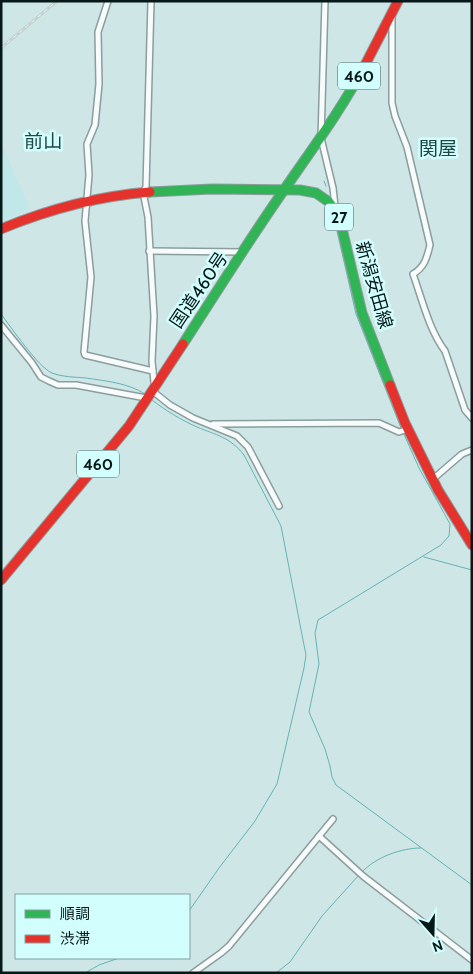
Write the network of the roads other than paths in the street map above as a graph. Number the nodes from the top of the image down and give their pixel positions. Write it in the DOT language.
graph roads {
  1 [pos="108,1"];
  2 [pos="151,1"];
  3 [pos="325,1"];
  4 [pos="398,1"];
  5 [pos="392,12"];
  6 [pos="321,138"];
  7 [pos="283,191"];
  8 [pos="143,192"];
  9 [pos="87,202"];
  10 [pos="335,208"];
  11 [pos="1,230"];
  12 [pos="149,251"];
  13 [pos="244,252"];
  14 [pos="1,325"];
  15 [pos="153,371"];
  16 [pos="150,393"];
  17 [pos="472,418"];
  18 [pos="210,424"];
  19 [pos="408,429"];
  20 [pos="472,450"];
  21 [pos="432,479"];
  22 [pos="279,506"];
  23 [pos="472,545"];
  24 [pos="1,580"];
  25 [pos="333,819"];
  26 [pos="319,836"];
  27 [pos="472,960"];
  28 [pos="193,973"];
  1 -- 9 [label="street"];
  2 -- 8 [label="street"];
  3 -- 6 [label="street"];
  4 -- 5 [label="main road, 国道460号 / 460"];
  5 -- 6 [label="main road, 国道460号 / 460"];
  5 -- 17 [label="street"];
  6 -- 7 [label="main road, 国道460号 / 460"];
  6 -- 10 [label="street"];
  7 -- 8 [label="main road, 27"];
  7 -- 10 [label="main road, 27"];
  7 -- 13 [label="main road, 国道460号 / 460"];
  8 -- 9 [label="main road, 27"];
  8 -- 12 [label="street"];
  9 -- 11 [label="main road, 27"];
  9 -- 15 [label="street"];
  10 -- 19 [label="main road, 新潟安田線 / 27"];
  12 -- 13 [label="street"];
  12 -- 15 [label="street"];
  13 -- 16 [label="main road, 国道460号 / 460"];
  14 -- 16 [label="street"];
  15 -- 16 [label="street"];
  16 -- 18 [label="street"];
  16 -- 24 [label="main road, 国道460号 / 460"];
  18 -- 19 [label="street"];
  18 -- 22 [label="street"];
  19 -- 21 [label="main road, 新潟安田線 / 27"];
  20 -- 21 [label="street"];
  21 -- 23 [label="main road, 新潟安田線 / 27"];
  25 -- 26 [label="street"];
  26 -- 27 [label="street"];
  26 -- 28 [label="street"];
}
